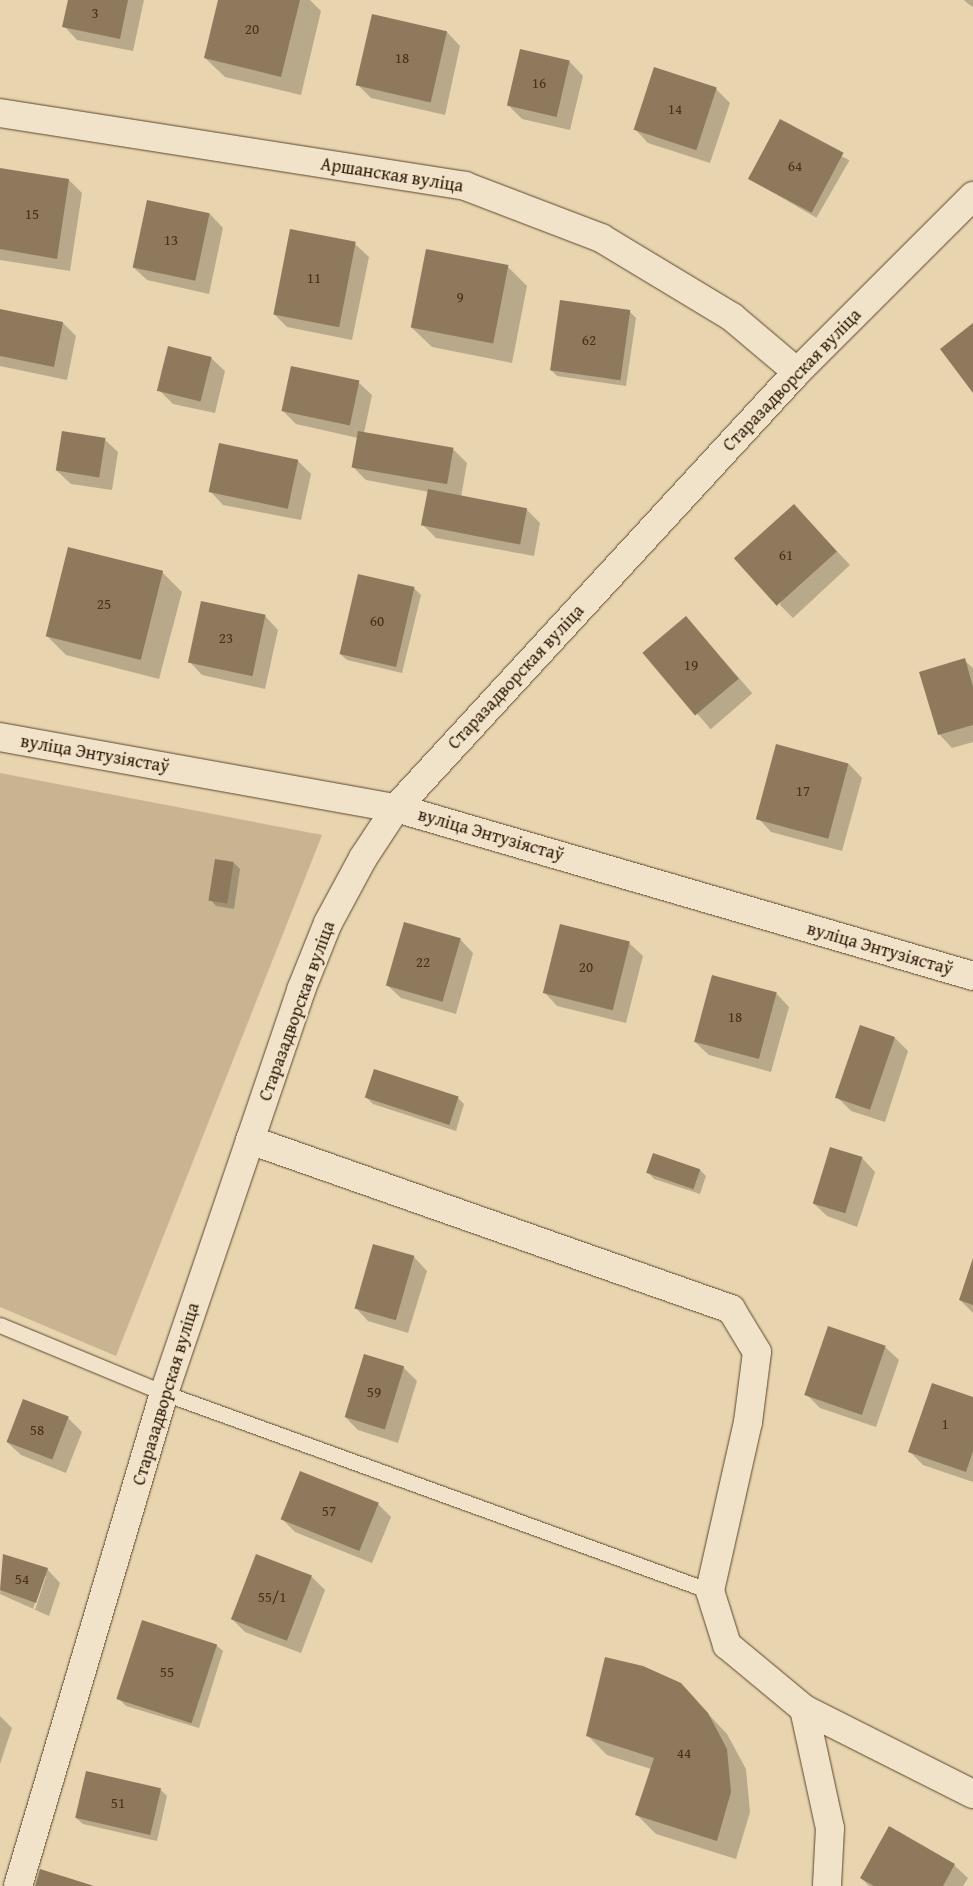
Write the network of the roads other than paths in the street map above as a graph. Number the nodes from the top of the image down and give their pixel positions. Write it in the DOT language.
graph roads {
  1 [pos="0,113"];
  2 [pos="973,196"];
  3 [pos="797,372"];
  4 [pos="0,737"];
  5 [pos="396,808"];
  6 [pos="973,976"];
  7 [pos="250,1140"];
  8 [pos="0,1325"];
  9 [pos="164,1393"];
  10 [pos="710,1591"];
  11 [pos="804,1710"];
  12 [pos="973,1794"];
  13 [pos="18,1886"];
  14 [pos="827,1886"];
  1 -- 3 [label="street, Аршанская вуліца"];
  2 -- 3 [label="street, Старазадворская вуліца"];
  3 -- 5 [label="street, Старазадворская вуліца"];
  4 -- 5 [label="street, вуліца Энтузіястаў"];
  5 -- 6 [label="street, вуліца Энтузіястаў"];
  5 -- 7 [label="street, Старазадворская вуліца"];
  7 -- 9 [label="street, Старазадворская вуліца"];
  7 -- 10 [label="street"];
  8 -- 9 [label="lane"];
  9 -- 10 [label="lane"];
  9 -- 13 [label="street, Старазадворская вуліца"];
  10 -- 11 [label="street"];
  11 -- 12 [label="street"];
  11 -- 14 [label="street"];
}
